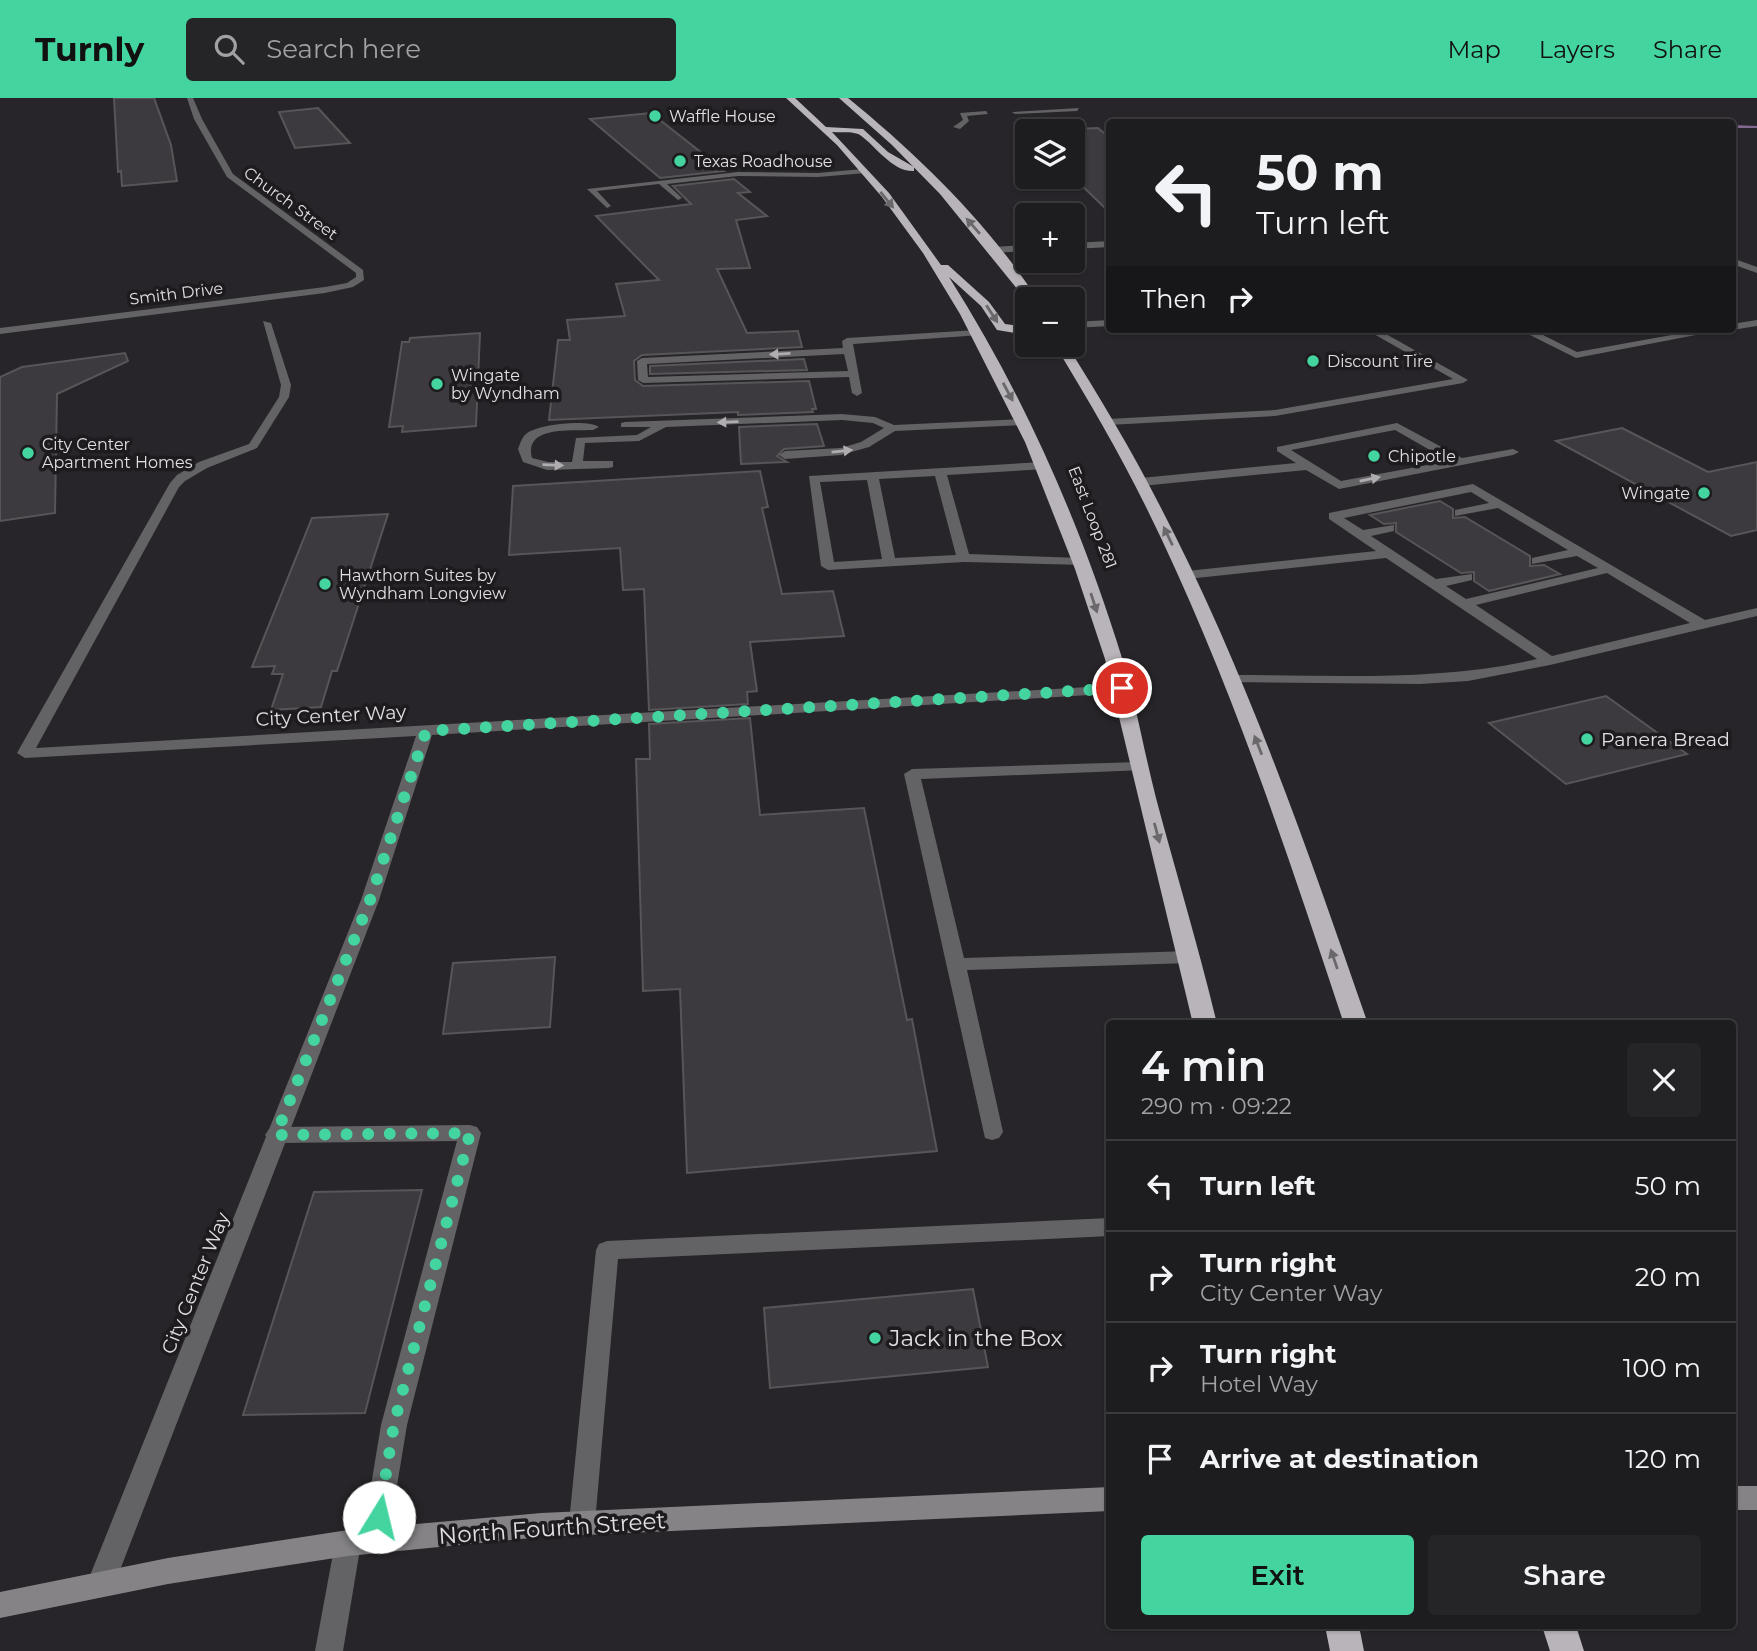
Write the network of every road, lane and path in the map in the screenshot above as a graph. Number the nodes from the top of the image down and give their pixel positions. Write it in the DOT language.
graph roads {
  1 [pos="190,98"];
  2 [pos="790,98"];
  3 [pos="843,98"];
  4 [pos="1077,109"];
  5 [pos="1015,112"];
  6 [pos="986,113"];
  7 [pos="957,127"];
  8 [pos="824,129"];
  9 [pos="863,171"];
  10 [pos="660,181"];
  11 [pos="937,184"];
  12 [pos="678,198"];
  13 [pos="607,206"];
  14 [pos="1106,244"];
  15 [pos="1085,245"];
  16 [pos="1015,249"];
  17 [pos="993,250"];
  18 [pos="926,251"];
  19 [pos="1736,262"];
  20 [pos="1757,270"];
  21 [pos="355,282"];
  22 [pos="1022,287"];
  23 [pos="266,323"];
  24 [pos="1106,323"];
  25 [pos="1757,323"];
  26 [pos="1085,324"];
  27 [pos="1736,326"];
  28 [pos="1015,329"];
  29 [pos="0,331"];
  30 [pos="977,333"];
  31 [pos="1377,333"];
  32 [pos="1531,333"];
  33 [pos="1700,333"];
  34 [pos="848,351"];
  35 [pos="1068,357"];
  36 [pos="852,374"];
  37 [pos="857,393"];
  38 [pos="1024,422"];
  39 [pos="1108,422"];
  40 [pos="666,424"];
  41 [pos="625,425"];
  42 [pos="593,426"];
  43 [pos="892,428"];
  44 [pos="1513,452"];
  45 [pos="785,455"];
  46 [pos="1460,462"];
  47 [pos="609,464"];
  48 [pos="577,465"];
  49 [pos="1043,466"];
  50 [pos="1307,466"];
  51 [pos="940,472"];
  52 [pos="872,476"];
  53 [pos="1141,482"];
  54 [pos="1500,504"];
  55 [pos="1460,513"];
  56 [pos="1390,528"];
  57 [pos="1360,535"];
  58 [pos="1580,551"];
  59 [pos="1389,554"];
  60 [pos="964,558"];
  61 [pos="1537,561"];
  62 [pos="889,562"];
  63 [pos="1080,562"];
  64 [pos="1609,569"];
  65 [pos="1187,575"];
  66 [pos="1467,577"];
  67 [pos="1434,584"];
  68 [pos="1464,604"];
  69 [pos="1757,612"];
  70 [pos="1703,625"];
  71 [pos="1550,661"];
  72 [pos="1232,679"];
  73 [pos="1122,688"];
  74 [pos="426,731"];
  75 [pos="1139,767"];
  76 [pos="1190,957"];
  77 [pos="956,964"];
  78 [pos="1204,1020"];
  79 [pos="1355,1020"];
  80 [pos="992,1132"];
  81 [pos="276,1135"];
  82 [pos="1106,1227"];
  83 [pos="1736,1498"];
  84 [pos="1757,1498"];
  85 [pos="1106,1499"];
  86 [pos="582,1523"];
  87 [pos="362,1541"];
  88 [pos="101,1583"];
  89 [pos="0,1605"];
  90 [pos="1343,1629"];
  91 [pos="1560,1629"];
  92 [pos="329,1651"];
  93 [pos="1347,1651"];
  94 [pos="1567,1651"];
  1 -- 21 [label="street, Church Street"];
  2 -- 8 [label="highway, East Loop 281"];
  3 -- 11 [label="highway"];
  4 -- 5 [label="street"];
  6 -- 7 [label="street"];
  8 -- 9 [label="highway, East Loop 281"];
  8 -- 11 [label="highway"];
  9 -- 10 [label="street"];
  9 -- 18 [label="highway, East Loop 281, one-way"];
  10 -- 12 [label="street"];
  10 -- 13 [label="street"];
  17 -- 11 [label="highway, one-way"];
  14 -- 15 [label="street"];
  16 -- 17 [label="street"];
  17 -- 22 [label="highway"];
  18 -- 28 [label="highway, one-way"];
  18 -- 30 [label="highway, East Loop 281"];
  19 -- 20 [label="street"];
  21 -- 29 [label="street, Smith Drive"];
  23 -- 74 [label="street, City Center Way"];
  24 -- 26 [label="street"];
  25 -- 27 [label="street"];
  30 -- 34 [label="street"];
  30 -- 38 [label="highway, East Loop 281, one-way"];
  31 -- 39 [label="street"];
  32 -- 33 [label="street"];
  34 -- 36 [label="street"];
  34 -- 36 [label="street, one-way"];
  35 -- 39 [label="highway"];
  36 -- 37 [label="street"];
  38 -- 43 [label="street"];
  38 -- 49 [label="highway, East Loop 281"];
  39 -- 53 [label="highway"];
  40 -- 41 [label="street"];
  43 -- 40 [label="street, one-way"];
  40 -- 48 [label="street"];
  42 -- 48 [label="street, one-way"];
  45 -- 43 [label="street, one-way"];
  44 -- 46 [label="street"];
  50 -- 46 [label="street, one-way"];
  46 -- 50 [label="street"];
  47 -- 48 [label="street"];
  49 -- 51 [label="street"];
  49 -- 63 [label="highway, East Loop 281"];
  50 -- 53 [label="street"];
  51 -- 52 [label="street"];
  51 -- 60 [label="street"];
  52 -- 62 [label="street"];
  52 -- 62 [label="street"];
  65 -- 53 [label="highway, one-way"];
  54 -- 55 [label="street"];
  54 -- 57 [label="street"];
  54 -- 58 [label="street"];
  56 -- 57 [label="street"];
  57 -- 59 [label="street"];
  58 -- 61 [label="street"];
  58 -- 64 [label="street"];
  59 -- 65 [label="street"];
  59 -- 67 [label="street"];
  60 -- 62 [label="street"];
  60 -- 63 [label="street"];
  63 -- 73 [label="highway, East Loop 281, one-way"];
  64 -- 68 [label="street"];
  64 -- 70 [label="street"];
  65 -- 72 [label="highway"];
  66 -- 67 [label="street"];
  67 -- 68 [label="street"];
  68 -- 71 [label="street"];
  69 -- 70 [label="street"];
  70 -- 71 [label="street"];
  71 -- 72 [label="street"];
  79 -- 72 [label="highway, one-way"];
  73 -- 74 [label="street"];
  73 -- 75 [label="highway, East Loop 281"];
  74 -- 81 [label="street, City Center Way"];
  75 -- 76 [label="highway, East Loop 281, one-way"];
  75 -- 77 [label="street"];
  76 -- 77 [label="street"];
  76 -- 78 [label="highway, East Loop 281"];
  77 -- 80 [label="street"];
  81 -- 87 [label="street"];
  81 -- 88 [label="street, City Center Way"];
  82 -- 86 [label="street"];
  83 -- 84 [label="main road"];
  85 -- 86 [label="main road, North Fourth Street"];
  86 -- 87 [label="main road, North Fourth Street"];
  87 -- 88 [label="main road, North Fourth Street"];
  87 -- 92 [label="street"];
  88 -- 89 [label="main road, North Fourth Street"];
  90 -- 93 [label="highway"];
  91 -- 94 [label="highway"];
}
